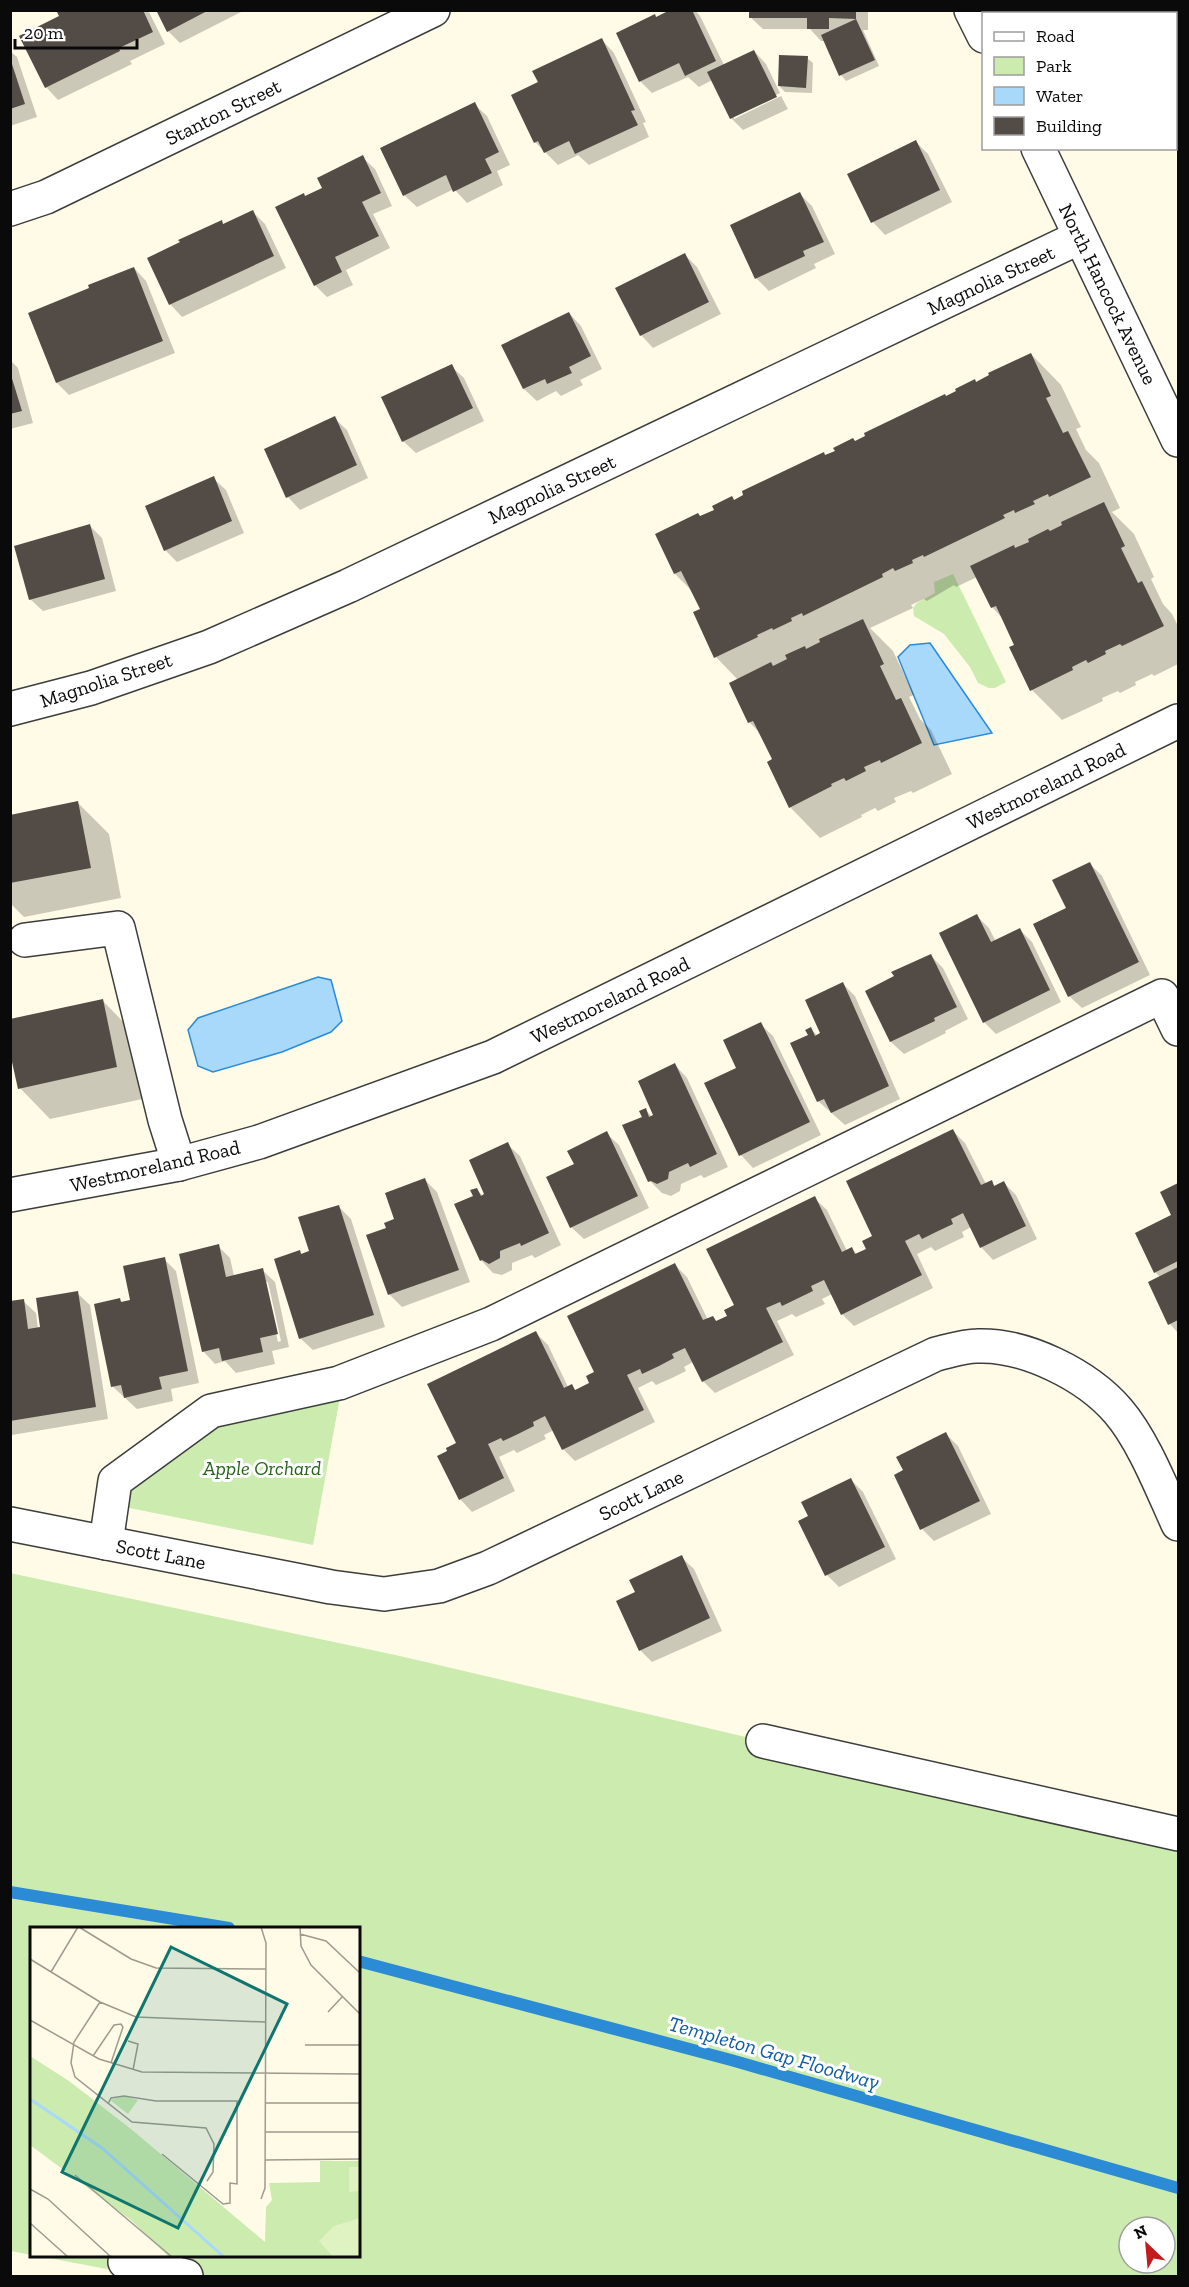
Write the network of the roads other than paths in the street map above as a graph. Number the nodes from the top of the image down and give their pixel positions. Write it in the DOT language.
graph roads {
  1 [pos="433,10"];
  2 [pos="971,10"];
  3 [pos="982,32"];
  4 [pos="1039,150"];
  5 [pos="10,209"];
  6 [pos="1080,237"];
  7 [pos="1179,440"];
  8 [pos="10,709"];
  9 [pos="1179,721"];
  10 [pos="25,940"];
  11 [pos="1179,1029"];
  12 [pos="179,1164"];
  13 [pos="10,1195"];
  14 [pos="10,1524"];
  15 [pos="1179,1524"];
  16 [pos="106,1543"];
  17 [pos="763,1740"];
  18 [pos="1179,1834"];
  19 [pos="125,2262"];
  20 [pos="186,2277"];
  1 -- 5 [label="street, Stanton Street"];
  2 -- 3 [label="street"];
  4 -- 6 [label="street, North Hancock Avenue"];
  6 -- 7 [label="street, North Hancock Avenue"];
  6 -- 8 [label="street, Magnolia Street"];
  9 -- 12 [label="street, Westmoreland Road"];
  10 -- 12 [label="street"];
  11 -- 16 [label="street"];
  12 -- 13 [label="street, Westmoreland Road"];
  14 -- 16 [label="street, Scott Lane"];
  15 -- 16 [label="street, Scott Lane"];
  17 -- 18 [label="street"];
  19 -- 20 [label="street"];
}
